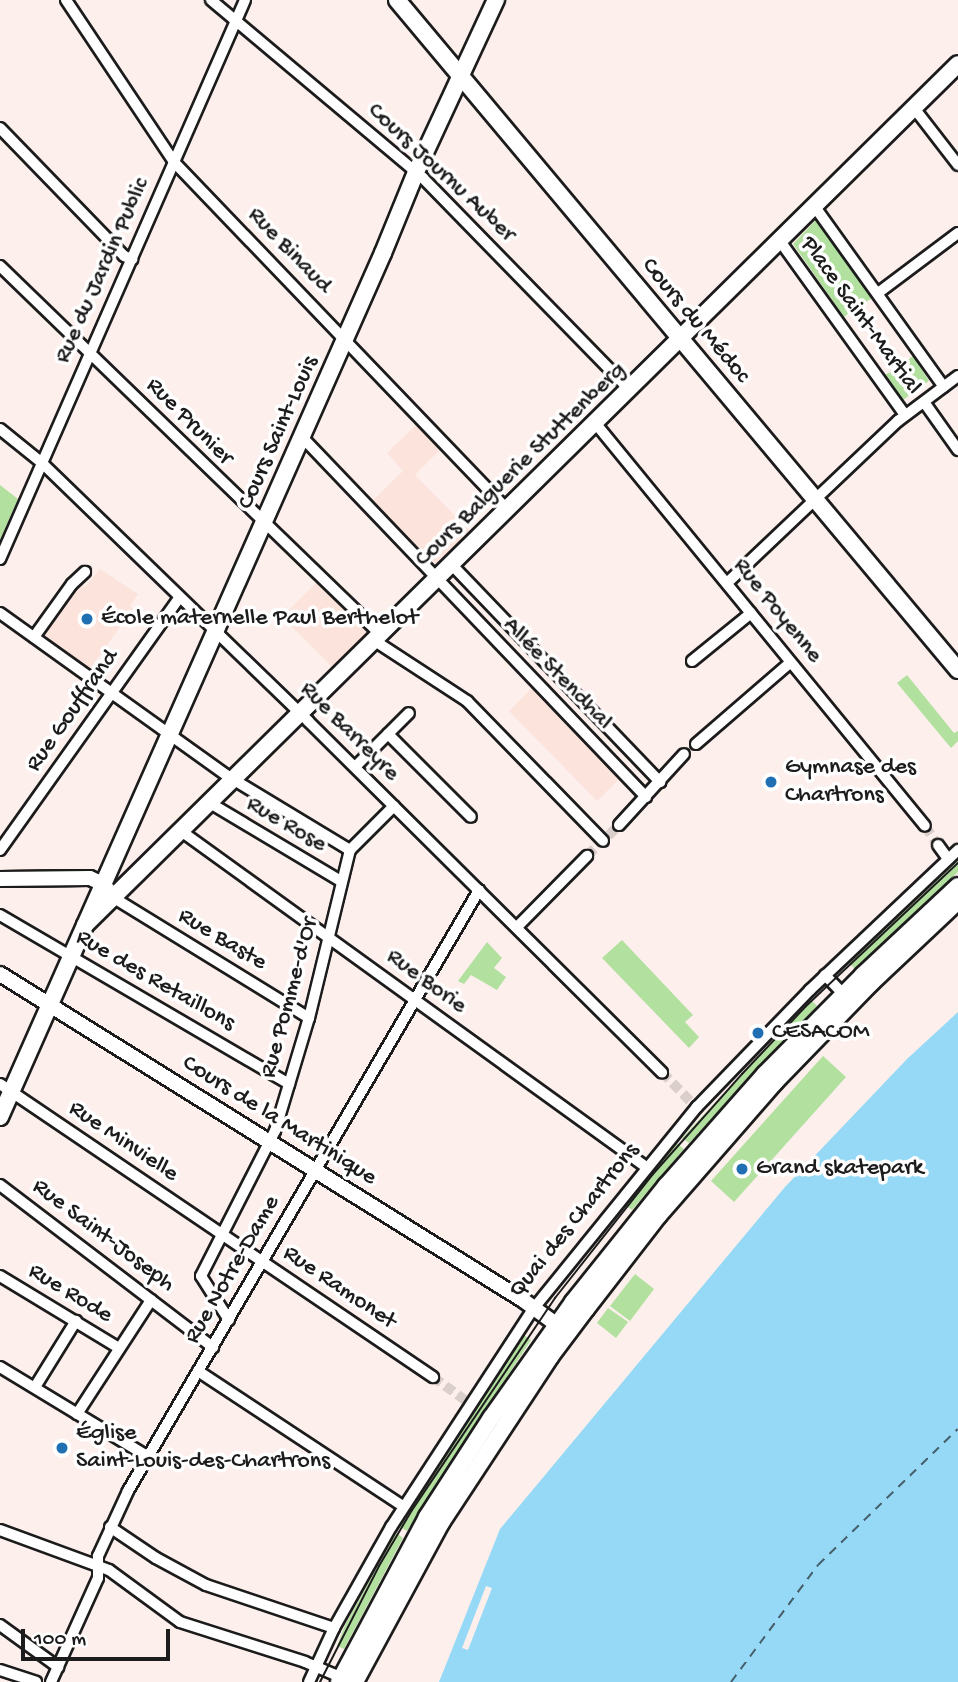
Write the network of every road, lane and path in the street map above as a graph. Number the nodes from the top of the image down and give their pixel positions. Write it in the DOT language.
graph roads {
  1 [pos="66,0"];
  2 [pos="211,0"];
  3 [pos="245,0"];
  4 [pos="397,0"];
  5 [pos="496,0"];
  6 [pos="236,21"];
  7 [pos="957,66"];
  8 [pos="462,77"];
  9 [pos="914,108"];
  10 [pos="0,128"];
  11 [pos="174,162"];
  12 [pos="958,165"];
  13 [pos="416,172"];
  14 [pos="815,206"];
  15 [pos="958,233"];
  16 [pos="780,241"];
  17 [pos="132,259"];
  18 [pos="0,266"];
  19 [pos="878,293"];
  20 [pos="345,339"];
  21 [pos="681,340"];
  22 [pos="90,354"];
  23 [pos="958,376"];
  24 [pos="944,387"];
  25 [pos="630,390"];
  26 [pos="924,401"];
  27 [pos="905,415"];
  28 [pos="596,424"];
  29 [pos="0,429"];
  30 [pos="302,436"];
  31 [pos="958,450"];
  32 [pos="42,463"];
  33 [pos="815,500"];
  34 [pos="508,510"];
  35 [pos="264,523"];
  36 [pos="0,559"];
  37 [pos="452,565"];
  38 [pos="85,572"];
  39 [pos="437,579"];
  40 [pos="727,583"];
  41 [pos="180,597"];
  42 [pos="0,613"];
  43 [pos="751,613"];
  44 [pos="216,631"];
  45 [pos="34,637"];
  46 [pos="378,638"];
  47 [pos="692,661"];
  48 [pos="791,662"];
  49 [pos="958,670"];
  50 [pos="112,693"];
  51 [pos="409,713"];
  52 [pos="301,714"];
  53 [pos="388,734"];
  54 [pos="170,735"];
  55 [pos="696,744"];
  56 [pos="684,754"];
  57 [pos="355,767"];
  58 [pos="234,779"];
  59 [pos="660,782"];
  60 [pos="646,797"];
  61 [pos="210,803"];
  62 [pos="394,806"];
  63 [pos="471,817"];
  64 [pos="619,825"];
  65 [pos="925,827"];
  66 [pos="181,831"];
  67 [pos="602,841"];
  68 [pos="938,845"];
  69 [pos="0,850"];
  70 [pos="350,850"];
  71 [pos="958,850"];
  72 [pos="587,856"];
  73 [pos="948,859"];
  74 [pos="0,879"];
  75 [pos="341,881"];
  76 [pos="103,884"];
  77 [pos="958,886"];
  78 [pos="479,890"];
  79 [pos="114,898"];
  80 [pos="958,901"];
  81 [pos="0,915"];
  82 [pos="85,925"];
  83 [pos="517,927"];
  84 [pos="328,937"];
  85 [pos="71,957"];
  86 [pos="0,974"];
  87 [pos="825,975"];
  88 [pos="847,998"];
  89 [pos="415,1000"];
  90 [pos="50,1005"];
  91 [pos="309,1018"];
  92 [pos="662,1072"];
  93 [pos="289,1084"];
  94 [pos="6,1088"];
  95 [pos="0,1117"];
  96 [pos="270,1142"];
  97 [pos="646,1167"];
  98 [pos="315,1171"];
  99 [pos="0,1185"];
  100 [pos="222,1235"];
  101 [pos="262,1262"];
  102 [pos="1,1279"];
  103 [pos="151,1300"];
  104 [pos="534,1308"];
  105 [pos="229,1320"];
  106 [pos="76,1321"];
  107 [pos="562,1329"];
  108 [pos="213,1347"];
  109 [pos="119,1348"];
  110 [pos="0,1367"];
  111 [pos="198,1371"];
  112 [pos="433,1377"];
  113 [pos="35,1387"];
  114 [pos="77,1414"];
  115 [pos="147,1457"];
  116 [pos="403,1506"];
  117 [pos="110,1527"];
  118 [pos="0,1530"];
  119 [pos="100,1568"];
  120 [pos="0,1625"];
  121 [pos="334,1628"];
  122 [pos="58,1667"];
  123 [pos="316,1667"];
  124 [pos="0,1670"];
  125 [pos="347,1681"];
  126 [pos="36,1682"];
  127 [pos="51,1682"];
  128 [pos="309,1682"];
  1 -- 11 [label="street, Rue Binaud"];
  2 -- 6 [label="street, Cours Journu Auber"];
  3 -- 6 [label="street, Rue du Jardin Public"];
  4 -- 8 [label="main road, Cours du Médoc"];
  5 -- 8 [label="main road, Cours Saint-Louis"];
  6 -- 11 [label="street, Rue du Jardin Public"];
  6 -- 13 [label="street, Cours Journu Auber"];
  7 -- 9 [label="main road, Cours Balguerie Stuttenberg"];
  8 -- 13 [label="main road, Cours Saint-Louis"];
  8 -- 21 [label="main road, Cours du Médoc"];
  9 -- 12 [label="street"];
  9 -- 14 [label="main road, Cours Balguerie Stuttenberg"];
  10 -- 17 [label="street"];
  11 -- 17 [label="street, Rue du Jardin Public"];
  11 -- 20 [label="street, Rue Binaud"];
  13 -- 20 [label="main road, Cours Saint-Louis"];
  13 -- 25 [label="street, Cours Journu Auber"];
  14 -- 16 [label="main road, Cours Balguerie Stuttenberg"];
  14 -- 19 [label="street, Place Saint-Martial"];
  15 -- 19 [label="street"];
  16 -- 21 [label="main road, Cours Balguerie Stuttenberg"];
  16 -- 27 [label="street, Place Saint-Martial"];
  17 -- 22 [label="street, Rue du Jardin Public"];
  18 -- 22 [label="street, Rue Prunier"];
  19 -- 24 [label="street, Place Saint-Martial"];
  20 -- 30 [label="main road, Cours Saint-Louis"];
  20 -- 34 [label="street, Rue Binaud"];
  21 -- 25 [label="main road, Cours Balguerie Stuttenberg"];
  21 -- 33 [label="main road, Cours du Médoc"];
  22 -- 32 [label="street, Rue du Jardin Public"];
  22 -- 35 [label="street, Rue Prunier"];
  23 -- 24 [label="street"];
  24 -- 26 [label="street"];
  25 -- 28 [label="main road, Cours Balguerie Stuttenberg"];
  26 -- 27 [label="street"];
  26 -- 31 [label="street"];
  27 -- 33 [label="street"];
  28 -- 34 [label="main road, Cours Balguerie Stuttenberg"];
  28 -- 40 [label="street, Rue Poyenne"];
  29 -- 32 [label="street, Rue Barreyre"];
  30 -- 35 [label="main road, Cours Saint-Louis"];
  30 -- 39 [label="street, Allée Stendhal"];
  32 -- 36 [label="street, Rue du Jardin Public"];
  32 -- 41 [label="street, Rue Barreyre"];
  33 -- 40 [label="street"];
  33 -- 49 [label="main road, Cours du Médoc"];
  34 -- 37 [label="main road, Cours Balguerie Stuttenberg"];
  35 -- 44 [label="main road, Cours Saint-Louis"];
  35 -- 46 [label="street, Rue Prunier"];
  37 -- 39 [label="main road, Cours Balguerie Stuttenberg"];
  37 -- 59 [label="street, Allée Stendhal"];
  38 -- 45 [label="street"];
  39 -- 46 [label="main road, Cours Balguerie Stuttenberg"];
  39 -- 60 [label="street, Allée Stendhal"];
  40 -- 43 [label="street, Rue Poyenne"];
  41 -- 44 [label="street, Rue Barreyre"];
  41 -- 50 [label="street, Rue Gouffrand"];
  42 -- 45 [label="street"];
  43 -- 47 [label="street"];
  43 -- 48 [label="street, Rue Poyenne"];
  44 -- 52 [label="street, Rue Barreyre"];
  44 -- 54 [label="main road, Cours Saint-Louis"];
  45 -- 50 [label="street"];
  46 -- 52 [label="main road, Cours Balguerie Stuttenberg"];
  46 -- 67 [label="street, Rue Prunier"];
  48 -- 55 [label="street"];
  48 -- 65 [label="street, Rue Poyenne"];
  50 -- 54 [label="street"];
  50 -- 69 [label="street, Rue Gouffrand"];
  51 -- 53 [label="street"];
  52 -- 57 [label="street, Rue Barreyre"];
  52 -- 58 [label="main road, Cours Balguerie Stuttenberg"];
  53 -- 57 [label="street"];
  53 -- 63 [label="street"];
  54 -- 58 [label="street"];
  54 -- 76 [label="main road, Cours Saint-Louis"];
  56 -- 59 [label="street"];
  57 -- 62 [label="street, Rue Barreyre"];
  58 -- 61 [label="main road, Cours Balguerie Stuttenberg"];
  58 -- 70 [label="street"];
  59 -- 60 [label="street"];
  60 -- 64 [label="street"];
  61 -- 66 [label="main road, Cours Balguerie Stuttenberg"];
  61 -- 75 [label="street, Rue Rose"];
  62 -- 70 [label="street, Rue Pomme-d'Or"];
  62 -- 78 [label="street, Rue Barreyre"];
  66 -- 79 [label="main road, Cours Balguerie Stuttenberg"];
  66 -- 84 [label="street, Rue Borie"];
  68 -- 73 [label="street"];
  70 -- 75 [label="street, Rue Pomme-d'Or"];
  71 -- 73 [label="street, Quai des Chartrons"];
  72 -- 83 [label="street"];
  73 -- 87 [label="street, Quai des Chartrons"];
  74 -- 76 [label="street"];
  75 -- 84 [label="street, Rue Pomme-d'Or"];
  76 -- 79 [label="street"];
  76 -- 82 [label="main road, Cours Saint-Louis"];
  77 -- 88 [label="main road"];
  78 -- 83 [label="street, Rue Barreyre"];
  78 -- 89 [label="street, Rue Notre-Dame"];
  79 -- 82 [label="main road, Cours Balguerie Stuttenberg"];
  79 -- 91 [label="street, Rue Baste"];
  80 -- 88 [label="main road"];
  81 -- 85 [label="street, Rue des Retaillons"];
  82 -- 85 [label="main road, Cours Saint-Louis"];
  83 -- 92 [label="street, Rue Barreyre"];
  84 -- 89 [label="street, Rue Borie"];
  84 -- 91 [label="street, Rue Pomme-d'Or"];
  85 -- 90 [label="main road, Cours Saint-Louis"];
  85 -- 93 [label="street, Rue des Retaillons"];
  86 -- 90 [label="street, Cours de la Martinique"];
  87 -- 88 [label="street"];
  87 -- 97 [label="street, Quai des Chartrons"];
  88 -- 107 [label="main road"];
  89 -- 97 [label="street, Rue Borie"];
  89 -- 98 [label="street, Rue Notre-Dame"];
  90 -- 94 [label="main road, Cours Saint-Louis"];
  90 -- 96 [label="street, Cours de la Martinique"];
  91 -- 93 [label="street, Rue Pomme-d'Or"];
  93 -- 96 [label="street, Rue Pomme-d'Or"];
  94 -- 95 [label="main road, Cours Saint-Louis"];
  94 -- 100 [label="street, Rue Minvielle"];
  96 -- 98 [label="street, Cours de la Martinique"];
  96 -- 100 [label="street, Rue Pomme-d'Or"];
  97 -- 104 [label="street, Quai des Chartrons"];
  98 -- 101 [label="street, Rue Notre-Dame"];
  98 -- 104 [label="street, Cours de la Martinique"];
  99 -- 103 [label="street, Rue Saint-Joseph"];
  100 -- 101 [label="street, Rue Ramonet"];
  100 -- 105 [label="street, Rue Pomme-d'Or"];
  101 -- 105 [label="street, Rue Notre-Dame"];
  101 -- 112 [label="street, Rue Ramonet"];
  102 -- 106 [label="street, Rue Rode"];
  103 -- 108 [label="street, Rue Saint-Joseph"];
  103 -- 109 [label="street"];
  104 -- 107 [label="street, Cours de la Martinique"];
  104 -- 116 [label="street, Quai des Chartrons"];
  105 -- 108 [label="street, Rue Notre-Dame"];
  106 -- 109 [label="street, Rue Rode"];
  106 -- 113 [label="street"];
  107 -- 125 [label="main road"];
  108 -- 111 [label="street, Rue Notre-Dame"];
  109 -- 114 [label="street"];
  110 -- 113 [label="street"];
  111 -- 115 [label="street, Rue Notre-Dame"];
  111 -- 116 [label="street"];
  113 -- 114 [label="street"];
  114 -- 115 [label="street"];
  115 -- 117 [label="street, Rue Notre-Dame"];
  116 -- 121 [label="street, Quai des Chartrons"];
  117 -- 119 [label="street, Rue Notre-Dame"];
  117 -- 121 [label="street"];
  118 -- 119 [label="street"];
  119 -- 122 [label="street, Rue Notre-Dame"];
  119 -- 123 [label="street"];
  120 -- 122 [label="street"];
  121 -- 123 [label="street, Quai des Chartrons"];
  122 -- 127 [label="street, Rue Notre-Dame"];
  123 -- 125 [label="street"];
  123 -- 128 [label="street, Quai des Chartrons"];
  124 -- 126 [label="street"];
}
